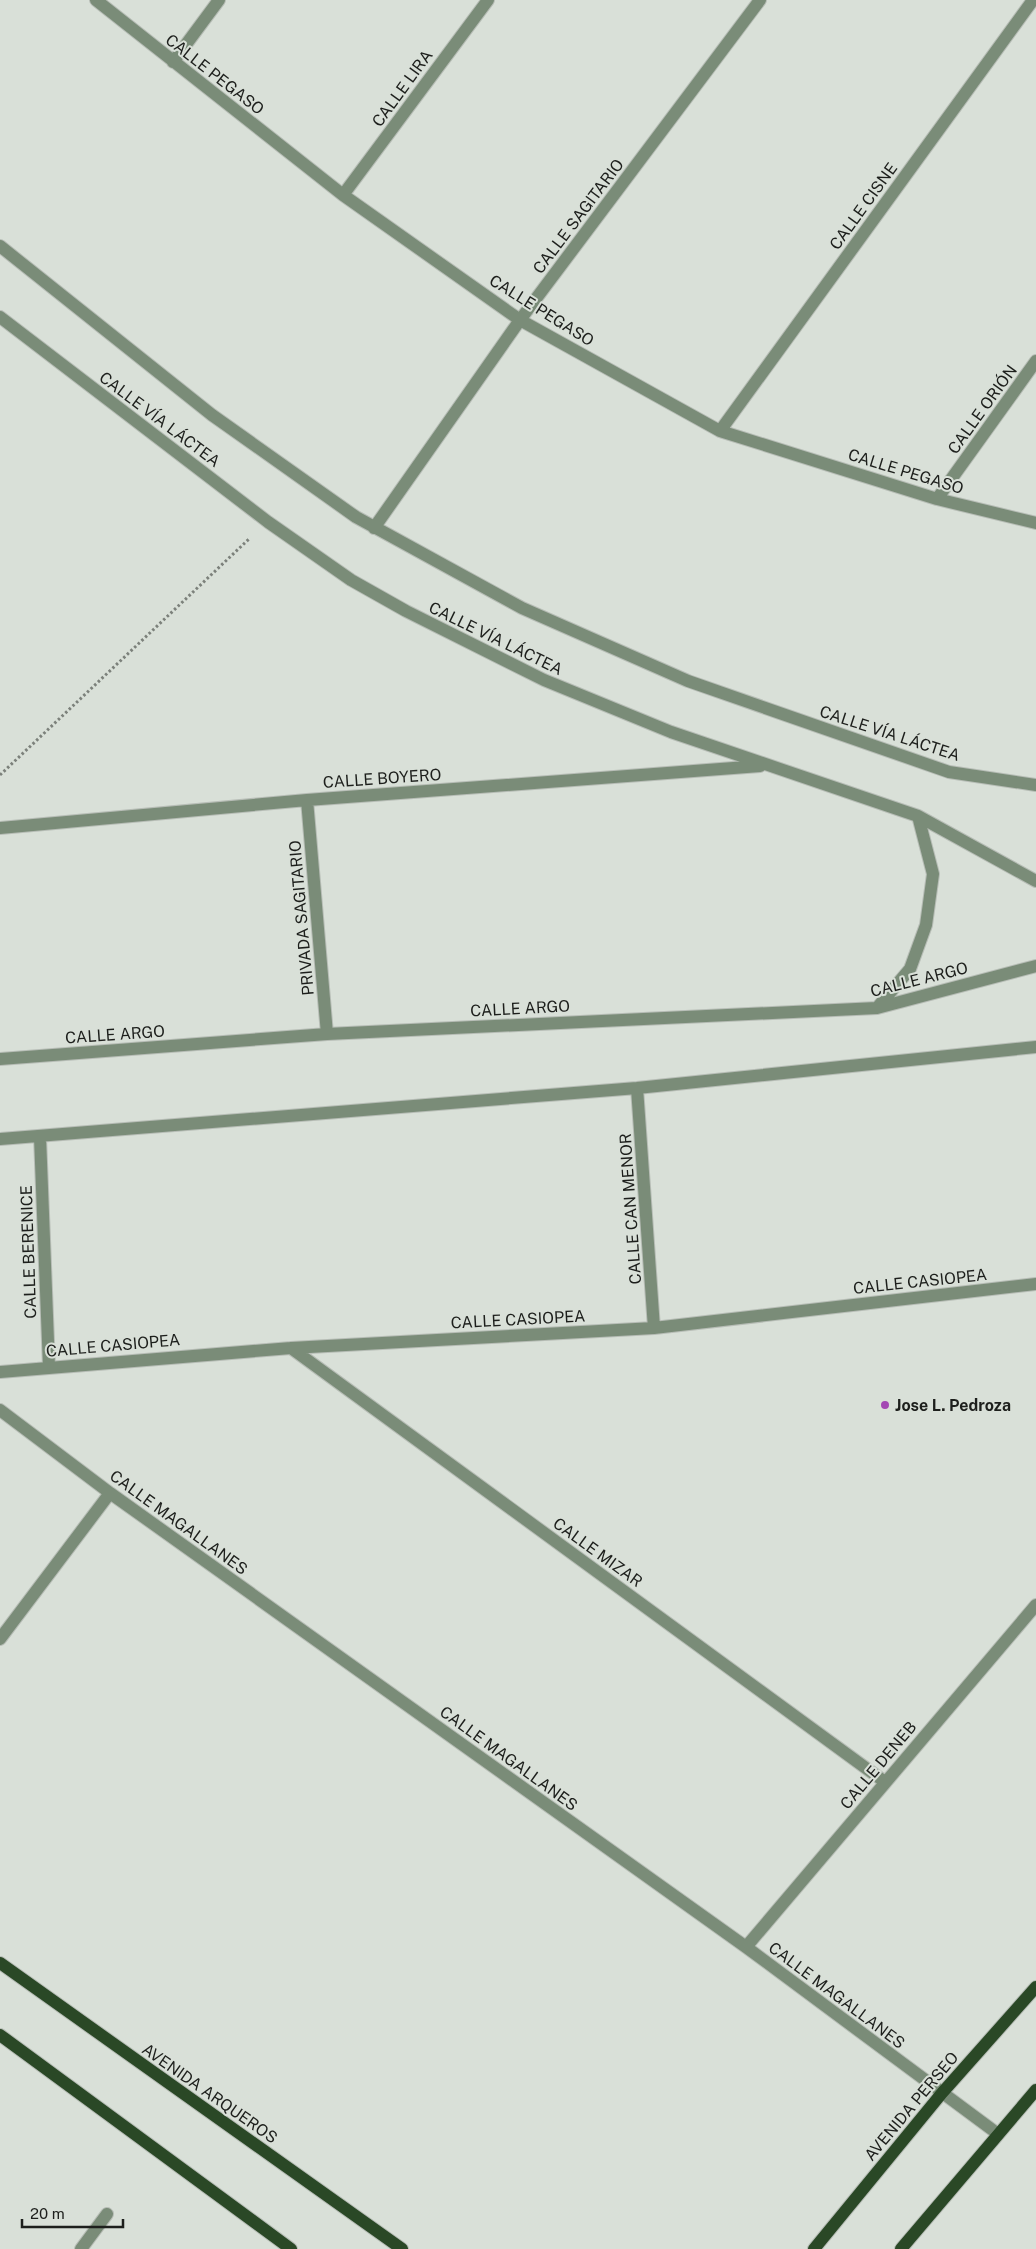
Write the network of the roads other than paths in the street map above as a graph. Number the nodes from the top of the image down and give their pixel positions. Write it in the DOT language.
graph roads {
  1 [pos="96,0"];
  2 [pos="219,0"];
  3 [pos="488,0"];
  4 [pos="760,0"];
  5 [pos="1032,0"];
  6 [pos="173,62"];
  7 [pos="343,195"];
  8 [pos="0,246"];
  9 [pos="0,317"];
  10 [pos="520,320"];
  11 [pos="1036,361"];
  12 [pos="720,431"];
  13 [pos="937,499"];
  14 [pos="1036,523"];
  15 [pos="374,528"];
  16 [pos="766,765"];
  17 [pos="1036,785"];
  18 [pos="306,800"];
  19 [pos="918,816"];
  20 [pos="0,828"];
  21 [pos="1036,881"];
  22 [pos="1036,966"];
  23 [pos="877,1008"];
  24 [pos="327,1034"];
  25 [pos="1036,1047"];
  26 [pos="0,1059"];
  27 [pos="637,1088"];
  28 [pos="40,1137"];
  29 [pos="0,1139"];
  30 [pos="1036,1284"];
  31 [pos="654,1328"];
  32 [pos="291,1348"];
  33 [pos="49,1366"];
  34 [pos="0,1372"];
  35 [pos="0,1410"];
  36 [pos="110,1493"];
  37 [pos="1036,1605"];
  38 [pos="0,1639"];
  39 [pos="885,1782"];
  40 [pos="746,1947"];
  41 [pos="0,1963"];
  42 [pos="1036,1987"];
  43 [pos="0,2035"];
  44 [pos="1036,2090"];
  45 [pos="942,2093"];
  46 [pos="998,2134"];
  47 [pos="107,2214"];
  48 [pos="81,2249"];
  49 [pos="291,2249"];
  50 [pos="402,2249"];
  51 [pos="814,2249"];
  52 [pos="901,2249"];
  1 -- 6 [label="street, CALLE PEGASO"];
  2 -- 6 [label="street"];
  3 -- 7 [label="street, CALLE LIRA"];
  4 -- 10 [label="street, CALLE SAGITARIO"];
  5 -- 12 [label="street, CALLE CISNE"];
  6 -- 7 [label="street, CALLE PEGASO"];
  7 -- 10 [label="street, CALLE PEGASO"];
  8 -- 15 [label="street, CALLE VÍA LÁCTEA"];
  9 -- 16 [label="street, CALLE VÍA LÁCTEA"];
  10 -- 12 [label="street, CALLE PEGASO"];
  10 -- 15 [label="street, CALLE SAGITARIO"];
  11 -- 13 [label="street, CALLE ORIÓN"];
  12 -- 13 [label="street, CALLE PEGASO"];
  13 -- 14 [label="street, CALLE PEGASO"];
  15 -- 17 [label="street, CALLE VÍA LÁCTEA"];
  16 -- 18 [label="street, CALLE BOYERO"];
  16 -- 19 [label="street, CALLE VÍA LÁCTEA"];
  18 -- 20 [label="street, CALLE BOYERO"];
  18 -- 24 [label="street, PRIVADA SAGITARIO"];
  19 -- 21 [label="street, CALLE VÍA LÁCTEA"];
  19 -- 23 [label="street"];
  22 -- 23 [label="street, CALLE ARGO"];
  23 -- 24 [label="street, CALLE ARGO"];
  24 -- 26 [label="street, CALLE ARGO"];
  25 -- 27 [label="street"];
  27 -- 28 [label="street"];
  27 -- 31 [label="street, CALLE CAN MENOR"];
  28 -- 29 [label="street"];
  28 -- 33 [label="street, CALLE BERENICE"];
  30 -- 31 [label="street, CALLE CASIOPEA"];
  31 -- 32 [label="street, CALLE CASIOPEA"];
  32 -- 33 [label="street, CALLE CASIOPEA"];
  32 -- 39 [label="street, CALLE MIZAR"];
  33 -- 34 [label="street, CALLE CASIOPEA"];
  35 -- 36 [label="street, CALLE MAGALLANES"];
  36 -- 38 [label="street"];
  36 -- 40 [label="street, CALLE MAGALLANES"];
  37 -- 39 [label="street, CALLE DENEB"];
  39 -- 40 [label="street, CALLE DENEB"];
  40 -- 45 [label="street, CALLE MAGALLANES"];
  41 -- 50 [label="main road, AVENIDA ARQUEROS"];
  42 -- 45 [label="main road, AVENIDA PERSEO"];
  43 -- 49 [label="main road"];
  44 -- 46 [label="main road"];
  45 -- 46 [label="street, CALLE MAGALLANES"];
  45 -- 51 [label="main road, AVENIDA PERSEO"];
  46 -- 52 [label="main road"];
  47 -- 48 [label="street"];
}
